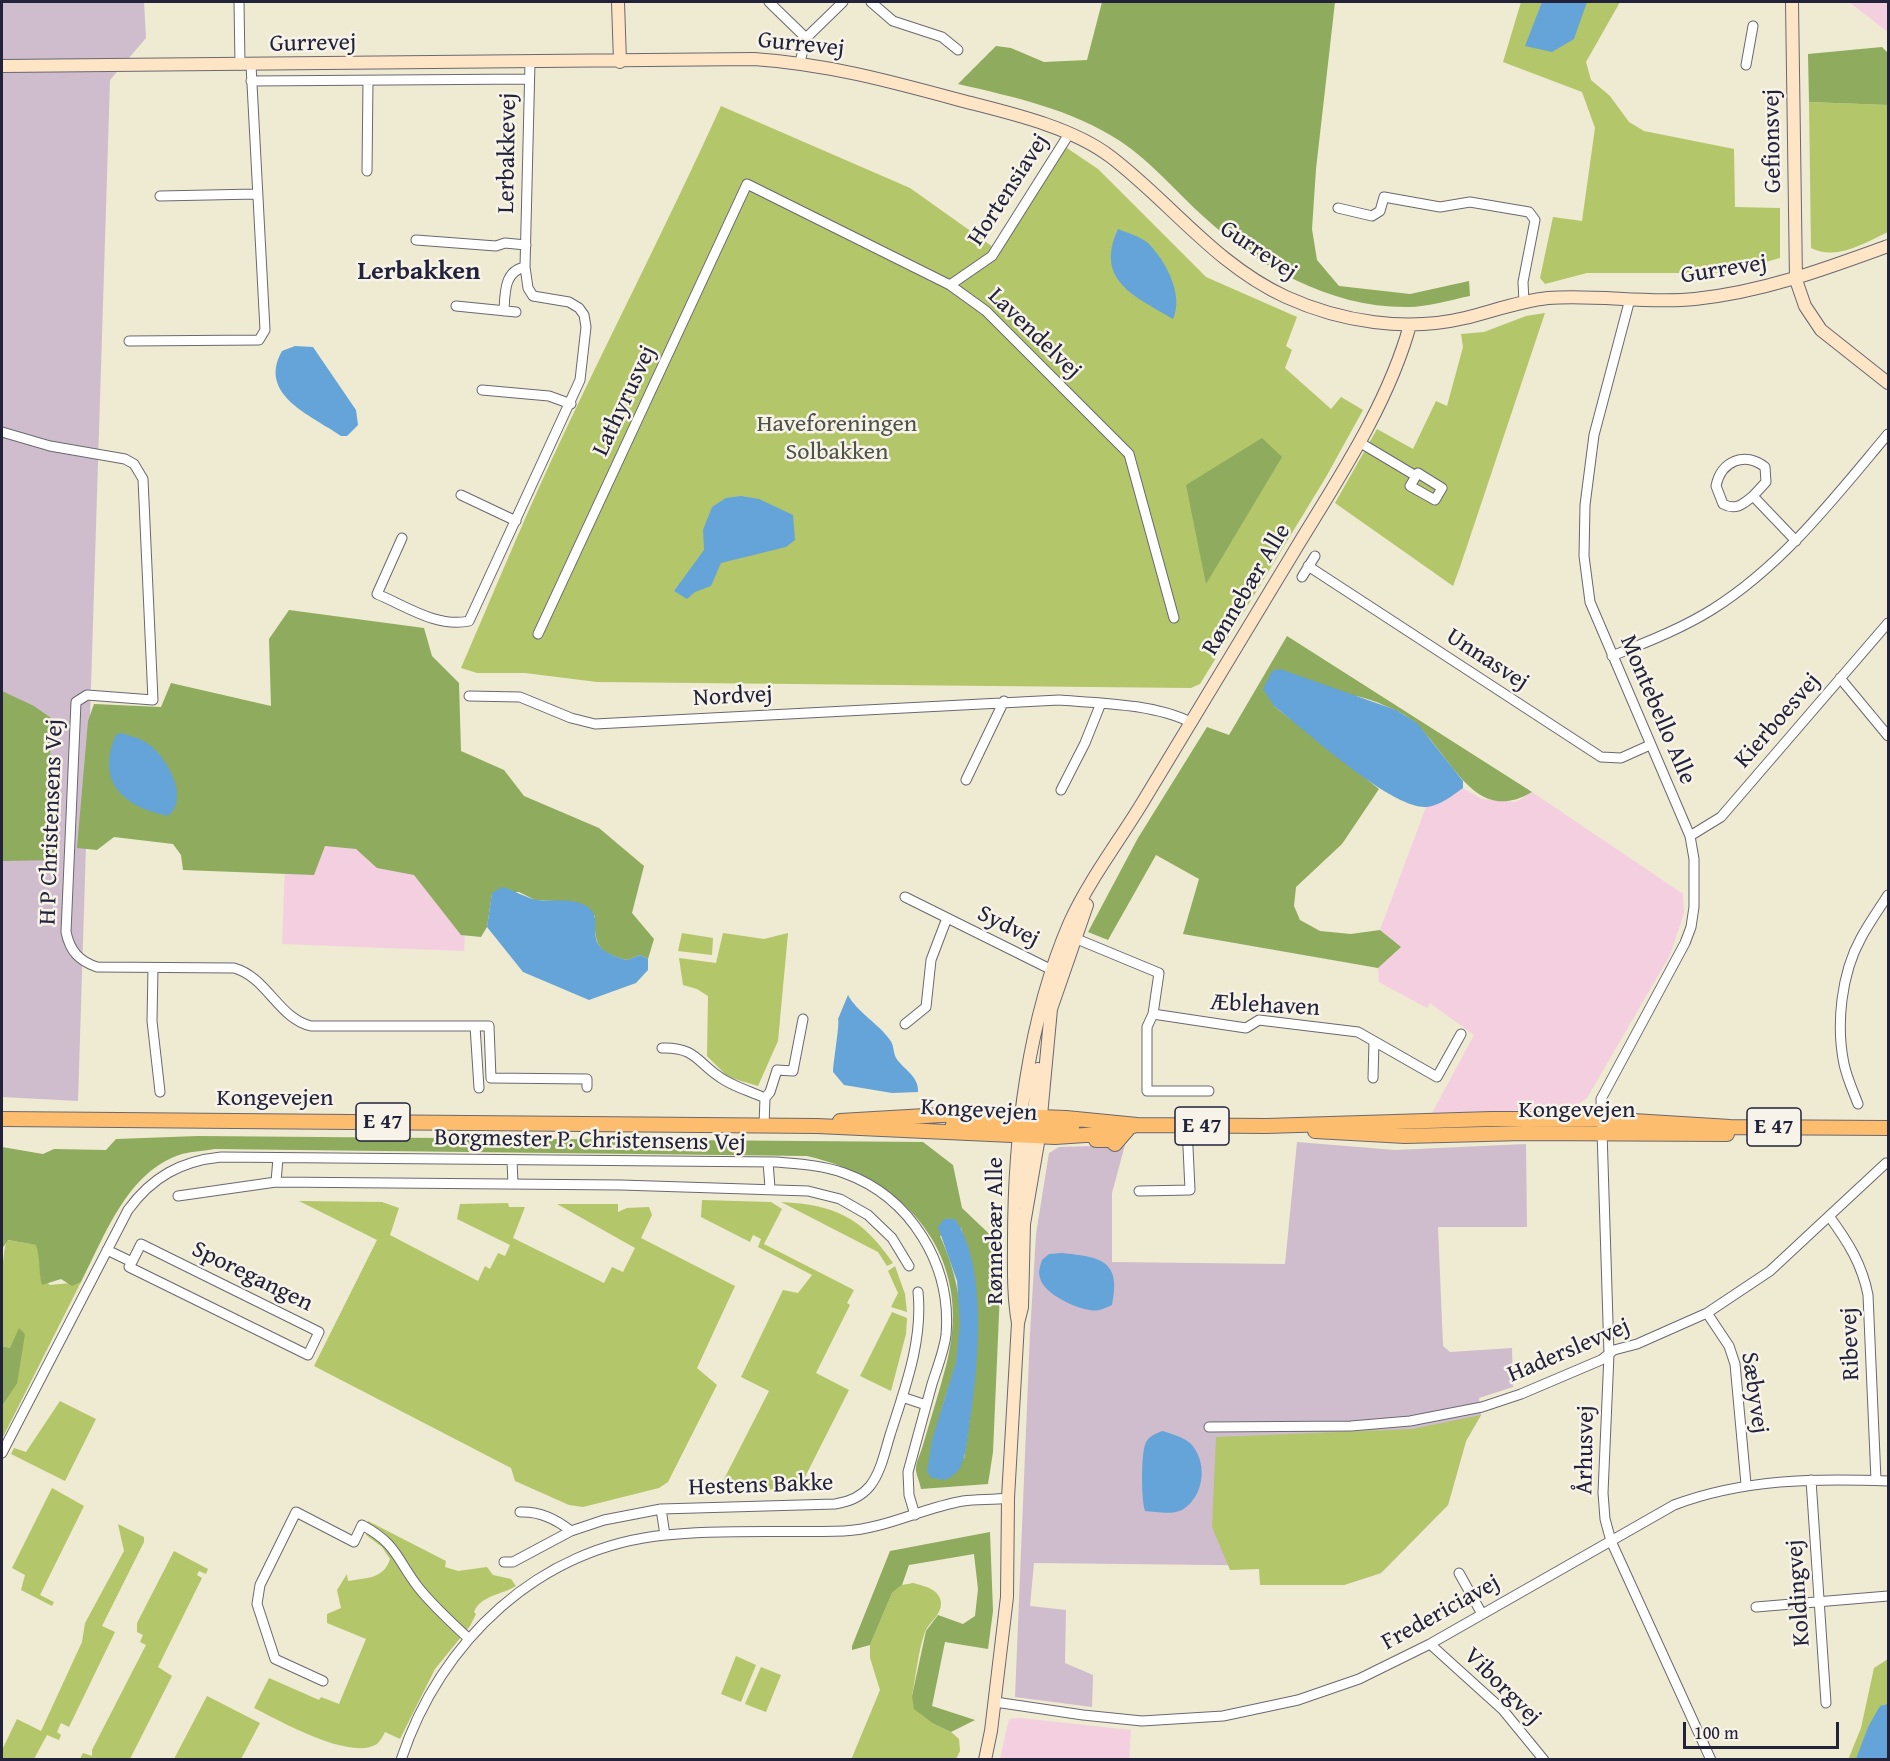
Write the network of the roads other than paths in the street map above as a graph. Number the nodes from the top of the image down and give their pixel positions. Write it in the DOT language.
graph roads {
  1 [pos="239,2"];
  2 [pos="618,2"];
  3 [pos="770,2"];
  4 [pos="843,2"];
  5 [pos="871,2"];
  6 [pos="1792,2"];
  7 [pos="1753,26"];
  8 [pos="806,38"];
  9 [pos="958,50"];
  10 [pos="530,62"];
  11 [pos="621,62"];
  12 [pos="800,62"];
  13 [pos="1746,64"];
  14 [pos="245,65"];
  15 [pos="2,66"];
  16 [pos="529,79"];
  17 [pos="251,81"];
  18 [pos="368,81"];
  19 [pos="1069,134"];
  20 [pos="368,171"];
  21 [pos="747,184"];
  22 [pos="256,194"];
  23 [pos="160,196"];
  24 [pos="1338,208"];
  25 [pos="416,240"];
  26 [pos="526,245"];
  27 [pos="1888,246"];
  28 [pos="525,267"];
  29 [pos="1796,280"];
  30 [pos="950,285"];
  31 [pos="1630,299"];
  32 [pos="1524,302"];
  33 [pos="456,306"];
  34 [pos="504,311"];
  35 [pos="516,312"];
  36 [pos="1410,325"];
  37 [pos="129,341"];
  38 [pos="1888,383"];
  39 [pos="482,390"];
  40 [pos="571,404"];
  41 [pos="2,432"];
  42 [pos="1888,434"];
  43 [pos="1359,442"];
  44 [pos="1416,476"];
  45 [pos="461,495"];
  46 [pos="1753,496"];
  47 [pos="516,521"];
  48 [pos="402,538"];
  49 [pos="1796,541"];
  50 [pos="1315,556"];
  51 [pos="1308,566"];
  52 [pos="1302,577"];
  53 [pos="1174,618"];
  54 [pos="1888,622"];
  55 [pos="538,634"];
  56 [pos="1612,656"];
  57 [pos="1840,678"];
  58 [pos="469,696"];
  59 [pos="1004,701"];
  60 [pos="1101,703"];
  61 [pos="1192,723"];
  62 [pos="1888,736"];
  63 [pos="1650,745"];
  64 [pos="966,780"];
  65 [pos="1061,790"];
  66 [pos="1690,836"];
  67 [pos="1888,895"];
  68 [pos="905,897"];
  69 [pos="947,918"];
  70 [pos="1070,936"];
  71 [pos="153,969"];
  72 [pos="1052,970"];
  73 [pos="1153,1014"];
  74 [pos="803,1019"];
  75 [pos="905,1024"];
  76 [pos="476,1026"];
  77 [pos="1461,1034"];
  78 [pos="1374,1041"];
  79 [pos="662,1048"];
  80 [pos="1373,1078"];
  81 [pos="587,1087"];
  82 [pos="479,1089"];
  83 [pos="160,1092"];
  84 [pos="1209,1092"];
  85 [pos="765,1098"];
  86 [pos="1858,1104"];
  87 [pos="2,1119"];
  88 [pos="1601,1119"];
  89 [pos="764,1125"];
  90 [pos="817,1126"];
  91 [pos="1030,1126"];
  92 [pos="1186,1126"];
  93 [pos="1266,1126"];
  94 [pos="1132,1127"];
  95 [pos="1888,1128"];
  96 [pos="1601,1134"];
  97 [pos="1888,1136"];
  98 [pos="278,1158"];
  99 [pos="512,1160"];
  100 [pos="768,1162"];
  101 [pos="1886,1162"];
  102 [pos="276,1182"];
  103 [pos="513,1184"];
  104 [pos="770,1188"];
  105 [pos="1139,1191"];
  106 [pos="178,1196"];
  107 [pos="1829,1216"];
  108 [pos="107,1250"];
  109 [pos="132,1262"];
  110 [pos="909,1266"];
  111 [pos="918,1292"];
  112 [pos="1707,1313"];
  113 [pos="1018,1323"];
  114 [pos="1609,1354"];
  115 [pos="902,1397"];
  116 [pos="926,1405"];
  117 [pos="1209,1427"];
  118 [pos="2,1453"];
  119 [pos="1811,1480"];
  120 [pos="1876,1480"];
  121 [pos="1888,1480"];
  122 [pos="1746,1484"];
  123 [pos="1008,1498"];
  124 [pos="661,1509"];
  125 [pos="520,1512"];
  126 [pos="915,1515"];
  127 [pos="570,1531"];
  128 [pos="665,1535"];
  129 [pos="1611,1541"];
  130 [pos="504,1562"];
  131 [pos="1459,1573"];
  132 [pos="1888,1596"];
  133 [pos="1819,1602"];
  134 [pos="1756,1607"];
  135 [pos="1482,1614"];
  136 [pos="468,1638"];
  137 [pos="1430,1644"];
  138 [pos="323,1681"];
  139 [pos="995,1702"];
  140 [pos="1826,1703"];
  141 [pos="401,1760"];
  142 [pos="985,1760"];
  143 [pos="1545,1760"];
  144 [pos="1712,1760"];
  1 -- 14 [label="street"];
  2 -- 11 [label="main road"];
  3 -- 8 [label="street"];
  4 -- 8 [label="street"];
  5 -- 9 [label="street"];
  6 -- 29 [label="main road, Gefionsvej"];
  7 -- 13 [label="street, Gefionsvej"];
  8 -- 12 [label="street"];
  10 -- 11 [label="main road, Gurrevej"];
  10 -- 14 [label="main road, Gurrevej"];
  10 -- 16 [label="street, Lerbakkevej"];
  11 -- 12 [label="main road, Gurrevej"];
  12 -- 19 [label="main road, Gurrevej"];
  14 -- 15 [label="main road, Gurrevej"];
  14 -- 17 [label="street"];
  16 -- 18 [label="street, Gurrevej"];
  16 -- 26 [label="street, Lerbakkevej"];
  17 -- 18 [label="street, Gurrevej"];
  17 -- 22 [label="street"];
  18 -- 20 [label="street, Gurrevej"];
  19 -- 30 [label="street, Hortensiavej"];
  19 -- 36 [label="main road, Gurrevej"];
  21 -- 30 [label="street, Lavendelvej"];
  21 -- 55 [label="street, Lathyrusvej"];
  22 -- 23 [label="street"];
  22 -- 37 [label="street"];
  24 -- 32 [label="street"];
  25 -- 26 [label="street, Lerbakkevej"];
  26 -- 28 [label="street, Lerbakkevej"];
  27 -- 29 [label="main road, Gurrevej"];
  28 -- 34 [label="street"];
  28 -- 40 [label="street, Lerbakkevej"];
  29 -- 31 [label="main road, Gurrevej"];
  29 -- 38 [label="main road, Gefionsvej"];
  30 -- 53 [label="street, Lavendelvej"];
  31 -- 32 [label="main road, Gurrevej"];
  31 -- 56 [label="street, Montebello Alle"];
  32 -- 36 [label="main road, Gurrevej"];
  33 -- 34 [label="street"];
  34 -- 35 [label="street"];
  36 -- 43 [label="main road, Rønnebær Alle"];
  39 -- 40 [label="street"];
  40 -- 47 [label="street, Lerbakkevej"];
  41 -- 71 [label="street, H P Christensens Vej"];
  42 -- 49 [label="street"];
  43 -- 44 [label="street"];
  43 -- 61 [label="main road, Rønnebær Alle"];
  45 -- 47 [label="street"];
  46 -- 46 [label="street"];
  46 -- 49 [label="street"];
  47 -- 48 [label="street, Lerbakkevej"];
  49 -- 56 [label="street"];
  50 -- 51 [label="street"];
  51 -- 52 [label="street"];
  51 -- 63 [label="street, Unnasvej"];
  54 -- 57 [label="street, Kierboesvej"];
  56 -- 63 [label="street, Montebello Alle"];
  57 -- 62 [label="street"];
  57 -- 66 [label="street, Kierboesvej"];
  58 -- 59 [label="street, Nordvej"];
  59 -- 60 [label="street, Nordvej"];
  59 -- 64 [label="street"];
  60 -- 61 [label="street, Nordvej"];
  60 -- 65 [label="street"];
  61 -- 70 [label="main road, Rønnebær Alle"];
  63 -- 66 [label="street, Montebello Alle"];
  66 -- 88 [label="street, Montebello Alle"];
  67 -- 86 [label="street"];
  68 -- 69 [label="street, Sydvej"];
  69 -- 72 [label="street, Sydvej"];
  69 -- 75 [label="street, Sydvej"];
  70 -- 72 [label="main road, Rønnebær Alle"];
  70 -- 73 [label="street"];
  70 -- 91 [label="main road, Rønnebær Alle"];
  71 -- 76 [label="street, H P Christensens Vej"];
  71 -- 83 [label="street"];
  72 -- 91 [label="main road, Rønnebær Alle"];
  73 -- 78 [label="street, Æblehaven"];
  73 -- 84 [label="street"];
  74 -- 85 [label="street"];
  76 -- 81 [label="street"];
  76 -- 82 [label="street"];
  77 -- 78 [label="street, Æblehaven"];
  78 -- 80 [label="street"];
  79 -- 85 [label="street"];
  85 -- 89 [label="street"];
  87 -- 89 [label="main road, Kongevejen / E 47"];
  88 -- 93 [label="main road, Kongevejen / E 47"];
  88 -- 95 [label="main road, Kongevejen / E 47"];
  88 -- 96 [label="street, Århusvej"];
  89 -- 90 [label="main road, Kongevejen / E 47"];
  90 -- 91 [label="main road, Kongevejen / E 47"];
  90 -- 91 [label="main road, Kongevejen / E 47"];
  91 -- 94 [label="main road, Kongevejen / E 47"];
  91 -- 94 [label="main road, Kongevejen / E 47"];
  91 -- 113 [label="main road, Rønnebær Alle"];
  91 -- 113 [label="main road, Rønnebær Alle"];
  92 -- 93 [label="main road, Kongevejen / E 47"];
  92 -- 94 [label="main road, Kongevejen / E 47"];
  92 -- 105 [label="street"];
  93 -- 96 [label="main road, Kongevejen / E 47"];
  96 -- 97 [label="main road, Kongevejen / E 47"];
  96 -- 114 [label="street, Århusvej"];
  98 -- 99 [label="street, Borgmester P. Christensens Vej"];
  98 -- 102 [label="street"];
  98 -- 108 [label="street, Borgmester P. Christensens Vej"];
  99 -- 100 [label="street, Borgmester P. Christensens Vej"];
  99 -- 103 [label="street"];
  100 -- 104 [label="street"];
  100 -- 116 [label="street, Borgmester P. Christensens Vej"];
  101 -- 107 [label="street, Haderslevvej"];
  102 -- 103 [label="street"];
  102 -- 106 [label="street"];
  103 -- 104 [label="street"];
  104 -- 110 [label="street"];
  107 -- 112 [label="street, Haderslevvej"];
  107 -- 120 [label="street, Ribevej"];
  108 -- 109 [label="street, Sporegangen"];
  108 -- 118 [label="street, Borgmester P. Christensens Vej"];
  109 -- 109 [label="street, Sporegangen"];
  111 -- 115 [label="street, Hestens Bakke"];
  112 -- 114 [label="street, Haderslevvej"];
  112 -- 122 [label="street, Sæbyvej"];
  113 -- 123 [label="main road, Rønnebær Alle"];
  114 -- 117 [label="street, Haderslevvej"];
  114 -- 129 [label="street, Århusvej"];
  115 -- 116 [label="street"];
  115 -- 124 [label="street, Hestens Bakke"];
  116 -- 126 [label="street, Borgmester P. Christensens Vej"];
  119 -- 120 [label="street, Fredericiavej"];
  119 -- 122 [label="street, Fredericiavej"];
  119 -- 133 [label="street, Koldingvej"];
  120 -- 121 [label="street, Fredericiavej"];
  122 -- 129 [label="street, Fredericiavej"];
  123 -- 126 [label="street"];
  123 -- 139 [label="main road, Rønnebær Alle"];
  124 -- 127 [label="street, Hestens Bakke"];
  124 -- 128 [label="street, Hestens Bakke"];
  125 -- 127 [label="street"];
  126 -- 128 [label="street"];
  127 -- 130 [label="street, Hestens Bakke"];
  128 -- 136 [label="street"];
  129 -- 135 [label="street, Fredericiavej"];
  129 -- 144 [label="street, Århusvej"];
  131 -- 135 [label="street"];
  132 -- 133 [label="street"];
  133 -- 134 [label="street"];
  133 -- 140 [label="street, Koldingvej"];
  135 -- 137 [label="street, Fredericiavej"];
  136 -- 138 [label="street"];
  136 -- 141 [label="street"];
  137 -- 139 [label="street, Fredericiavej"];
  137 -- 143 [label="street, Viborgvej"];
  139 -- 142 [label="main road, Rønnebær Alle"];
}
